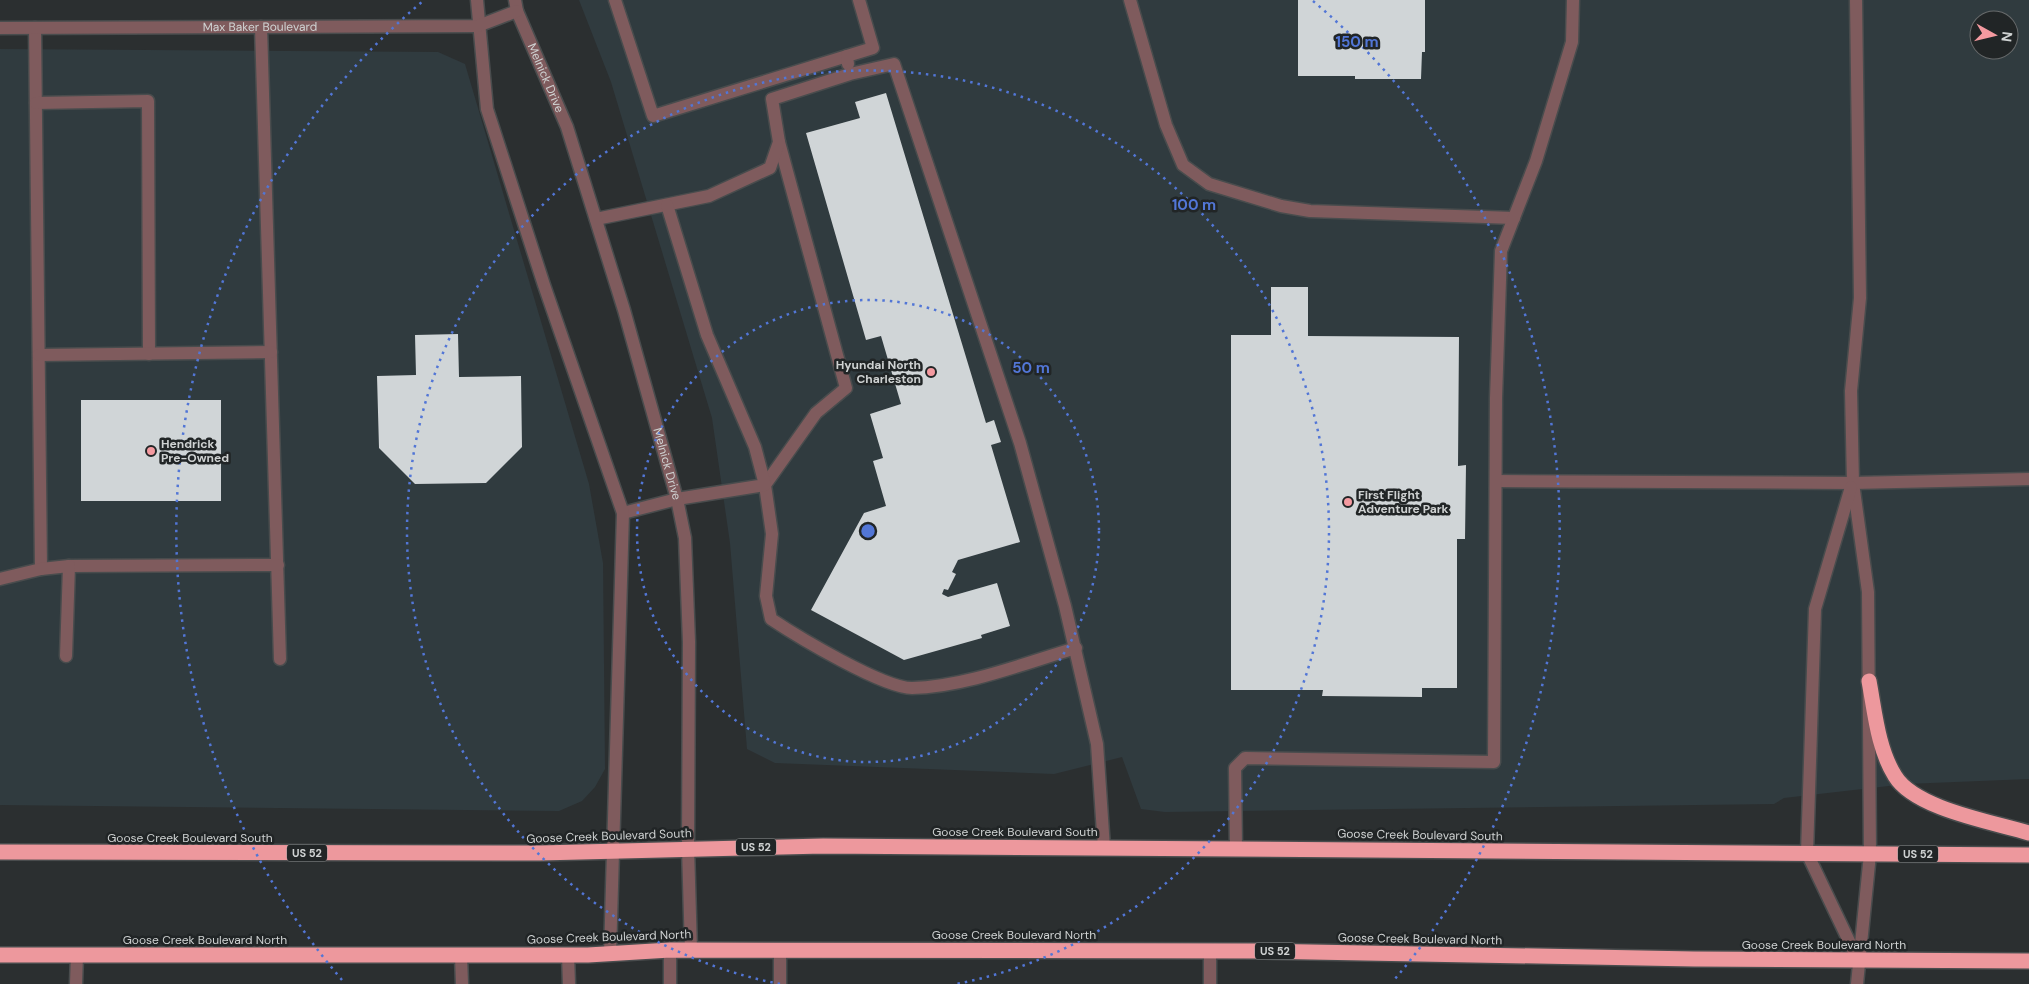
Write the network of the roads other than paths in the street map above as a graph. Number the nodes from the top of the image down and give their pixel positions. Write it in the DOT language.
graph roads {
  1 [pos="477,0"];
  2 [pos="615,0"];
  3 [pos="859,0"];
  4 [pos="1130,0"];
  5 [pos="1573,0"];
  6 [pos="1856,0"];
  7 [pos="516,6"];
  8 [pos="478,26"];
  9 [pos="261,27"];
  10 [pos="0,28"];
  11 [pos="35,28"];
  12 [pos="847,56"];
  13 [pos="850,74"];
  14 [pos="36,103"];
  15 [pos="779,142"];
  16 [pos="667,205"];
  17 [pos="1514,218"];
  18 [pos="596,219"];
  19 [pos="271,352"];
  20 [pos="149,354"];
  21 [pos="39,355"];
  22 [pos="2029,479"];
  23 [pos="1496,481"];
  24 [pos="1852,483"];
  25 [pos="765,486"];
  26 [pos="677,499"];
  27 [pos="623,513"];
  28 [pos="278,565"];
  29 [pos="69,566"];
  30 [pos="41,569"];
  31 [pos="0,579"];
  32 [pos="1076,648"];
  33 [pos="66,656"];
  34 [pos="280,659"];
  35 [pos="1868,681"];
  36 [pos="2029,833"];
  37 [pos="688,848"];
  38 [pos="1104,848"];
  39 [pos="1236,848"];
  40 [pos="0,852"];
  41 [pos="614,852"];
  42 [pos="1807,854"];
  43 [pos="1870,854"];
  44 [pos="2029,856"];
  45 [pos="670,950"];
  46 [pos="691,950"];
  47 [pos="780,950"];
  48 [pos="1210,951"];
  49 [pos="610,954"];
  50 [pos="0,955"];
  51 [pos="77,955"];
  52 [pos="568,955"];
  53 [pos="461,956"];
  54 [pos="1858,960"];
  55 [pos="2029,961"];
  56 [pos="76,984"];
  57 [pos="462,984"];
  58 [pos="569,984"];
  59 [pos="670,984"];
  60 [pos="780,984"];
  61 [pos="1210,984"];
  62 [pos="1857,984"];
  1 -- 8 [label="street"];
  2 -- 12 [label="street"];
  3 -- 12 [label="street"];
  4 -- 17 [label="street"];
  5 -- 17 [label="street"];
  6 -- 24 [label="street"];
  7 -- 8 [label="street, Max Baker Boulevard"];
  7 -- 18 [label="street, Melnick Drive"];
  8 -- 9 [label="street, Max Baker Boulevard"];
  8 -- 27 [label="street"];
  9 -- 11 [label="street, Max Baker Boulevard"];
  9 -- 19 [label="street"];
  10 -- 11 [label="street, Max Baker Boulevard"];
  11 -- 14 [label="street"];
  12 -- 13 [label="street"];
  13 -- 15 [label="street"];
  13 -- 32 [label="street"];
  14 -- 20 [label="street"];
  14 -- 21 [label="street"];
  15 -- 16 [label="street"];
  15 -- 25 [label="street"];
  16 -- 18 [label="street"];
  16 -- 25 [label="street"];
  17 -- 23 [label="street"];
  18 -- 26 [label="street, Melnick Drive"];
  19 -- 20 [label="street"];
  19 -- 28 [label="street"];
  20 -- 21 [label="street"];
  21 -- 30 [label="street"];
  22 -- 24 [label="street"];
  23 -- 24 [label="street"];
  23 -- 39 [label="street"];
  24 -- 35 [label="street"];
  24 -- 42 [label="street"];
  25 -- 26 [label="street"];
  25 -- 32 [label="street"];
  26 -- 27 [label="street"];
  26 -- 37 [label="street, Melnick Drive"];
  27 -- 41 [label="street"];
  28 -- 29 [label="street"];
  28 -- 34 [label="street"];
  29 -- 30 [label="street"];
  29 -- 33 [label="street"];
  30 -- 31 [label="street"];
  32 -- 38 [label="street"];
  35 -- 36 [label="highway"];
  35 -- 43 [label="street"];
  37 -- 38 [label="highway, Goose Creek Boulevard South / US 52"];
  37 -- 41 [label="highway, Goose Creek Boulevard South / US 52"];
  37 -- 46 [label="street, Melnick Drive"];
  38 -- 39 [label="highway, Goose Creek Boulevard South / US 52"];
  39 -- 42 [label="highway, Goose Creek Boulevard South / US 52"];
  40 -- 41 [label="highway, Goose Creek Boulevard South / US 52"];
  41 -- 49 [label="street"];
  42 -- 43 [label="highway, Goose Creek Boulevard South / US 52"];
  42 -- 54 [label="street"];
  43 -- 44 [label="highway, Goose Creek Boulevard South / US 52"];
  43 -- 54 [label="street"];
  45 -- 46 [label="highway, Goose Creek Boulevard North / US 52"];
  45 -- 49 [label="highway, Goose Creek Boulevard North / US 52"];
  45 -- 59 [label="street"];
  46 -- 47 [label="highway, Goose Creek Boulevard North / US 52"];
  47 -- 48 [label="highway, Goose Creek Boulevard North / US 52"];
  47 -- 60 [label="street"];
  48 -- 54 [label="highway, Goose Creek Boulevard North / US 52"];
  48 -- 61 [label="street"];
  49 -- 52 [label="highway, Goose Creek Boulevard North / US 52"];
  50 -- 51 [label="highway, Goose Creek Boulevard North / US 52"];
  51 -- 53 [label="highway, Goose Creek Boulevard North / US 52"];
  51 -- 56 [label="street"];
  52 -- 53 [label="highway, Goose Creek Boulevard North / US 52"];
  52 -- 58 [label="street"];
  53 -- 57 [label="street"];
  54 -- 55 [label="highway, Goose Creek Boulevard North / US 52"];
  54 -- 62 [label="street"];
}
